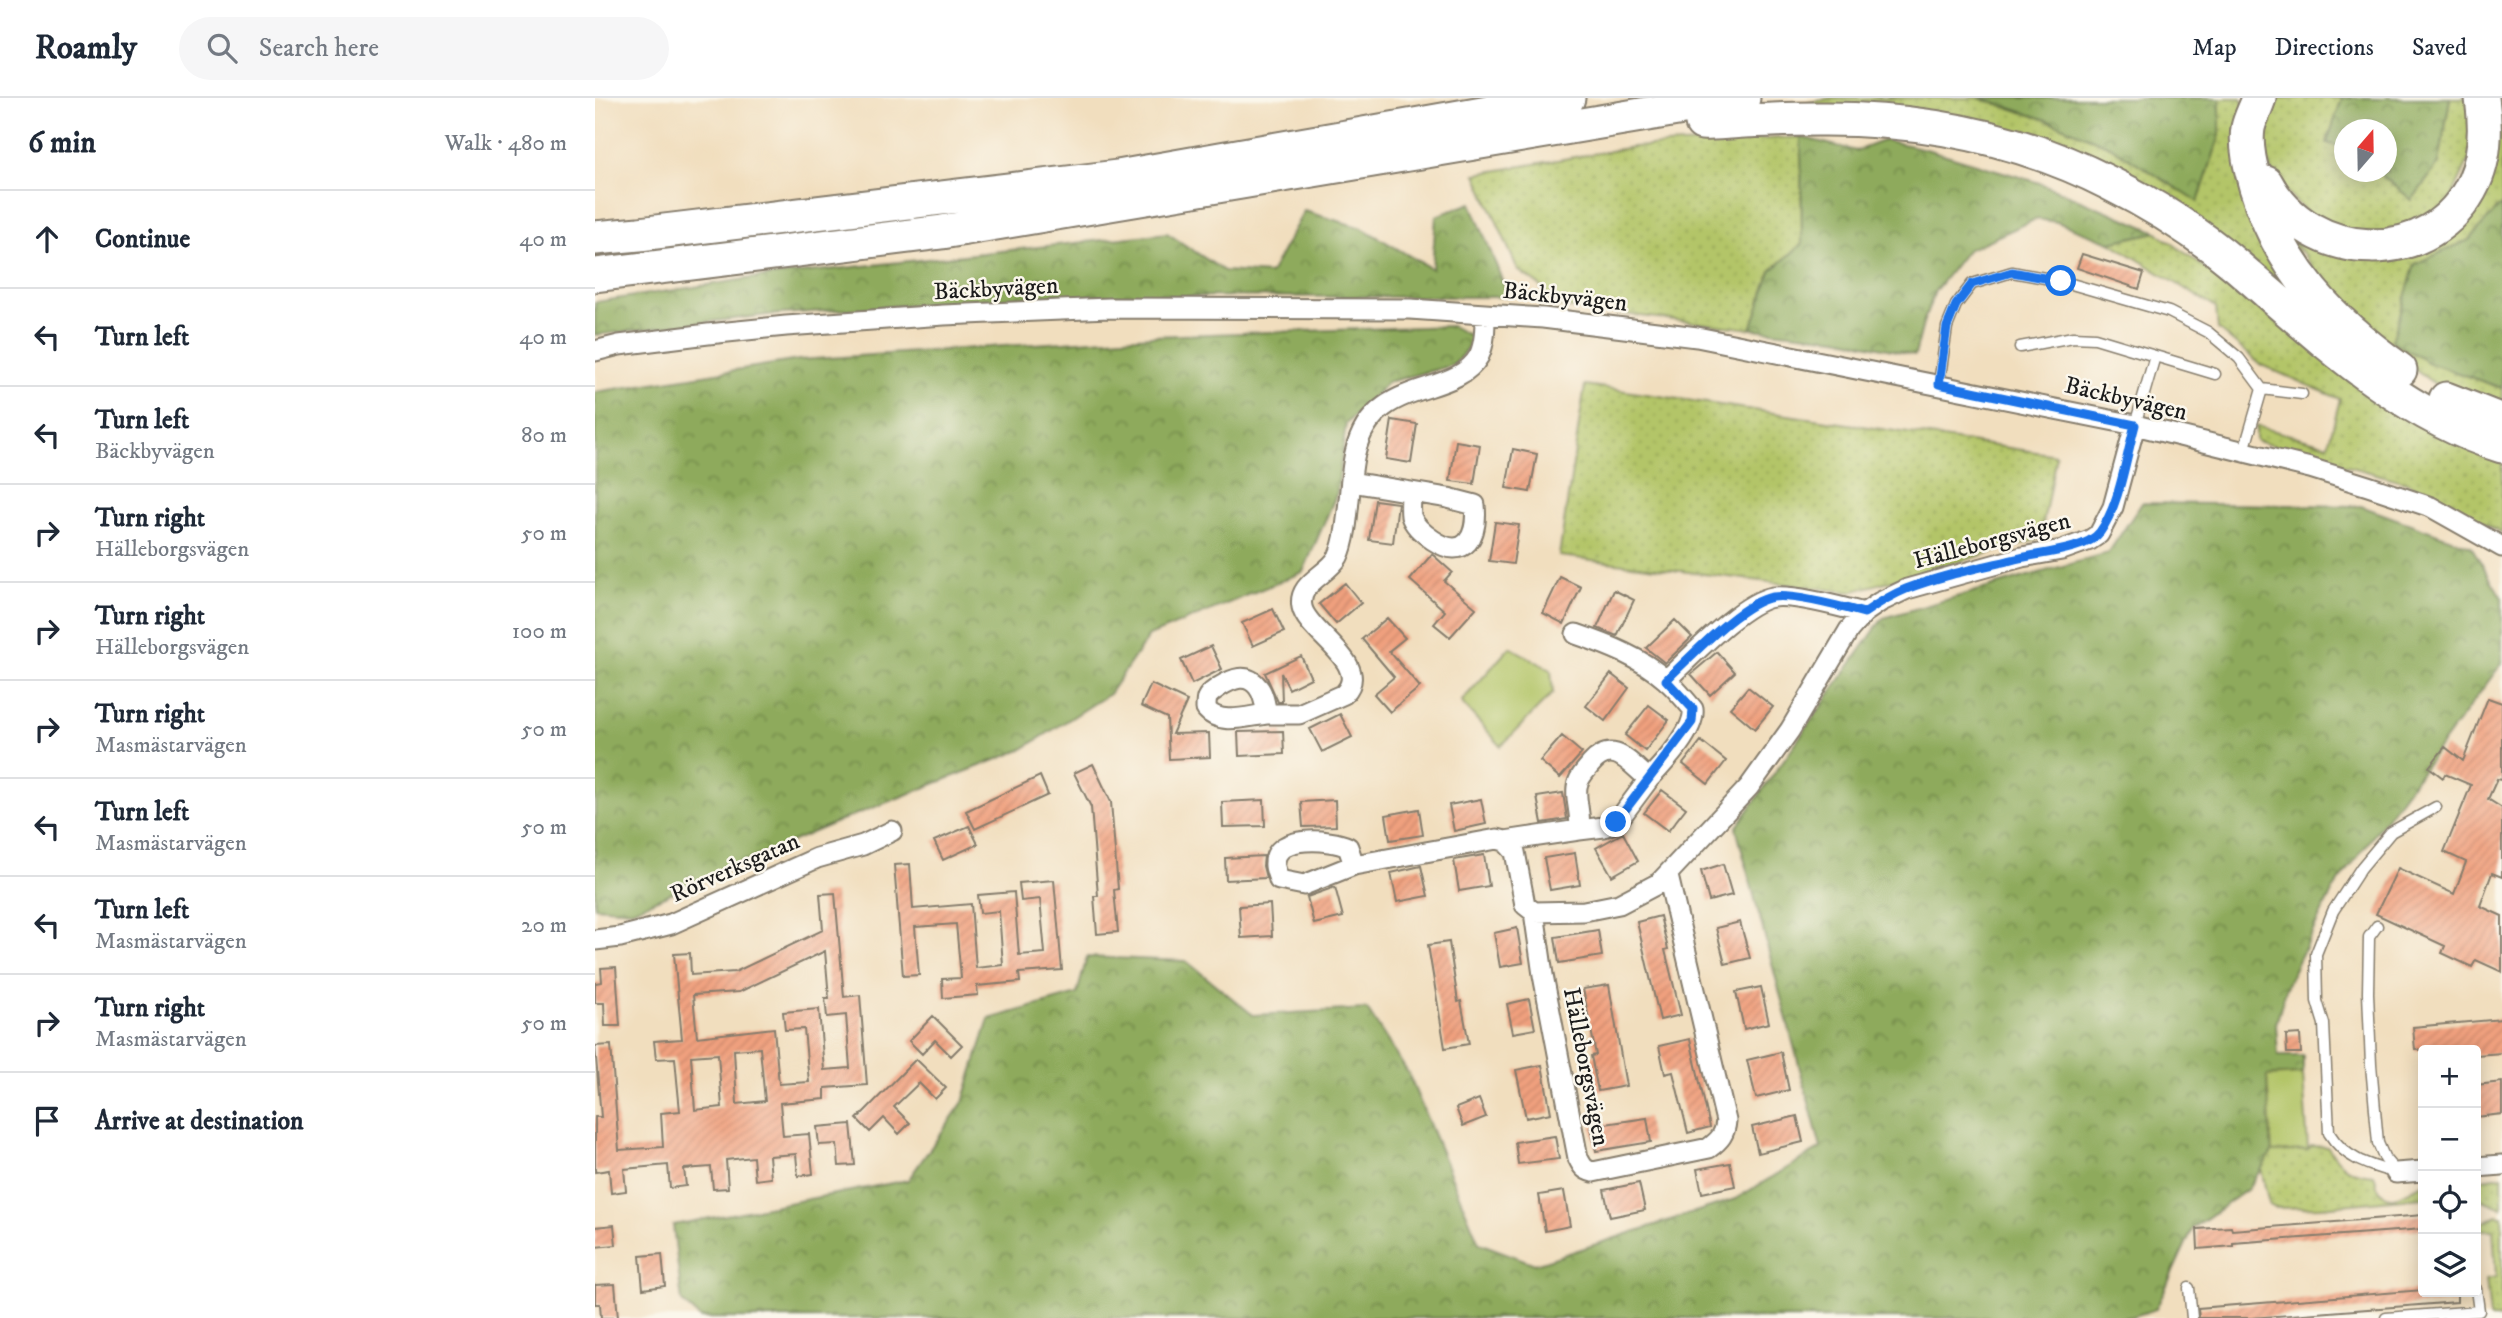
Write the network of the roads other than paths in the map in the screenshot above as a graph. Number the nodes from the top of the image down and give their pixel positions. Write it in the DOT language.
graph roads {
  1 [pos="1568,98"];
  2 [pos="1743,98"];
  3 [pos="2259,98"];
  4 [pos="2482,98"];
  5 [pos="1670,110"];
  6 [pos="595,238"];
  7 [pos="595,275"];
  8 [pos="1485,314"];
  9 [pos="2020,347"];
  10 [pos="595,351"];
  11 [pos="2155,356"];
  12 [pos="2215,374"];
  13 [pos="1939,384"];
  14 [pos="2262,389"];
  15 [pos="2302,394"];
  16 [pos="2502,421"];
  17 [pos="2135,425"];
  18 [pos="2502,446"];
  19 [pos="2244,452"];
  20 [pos="1351,482"];
  21 [pos="1411,493"];
  22 [pos="2502,547"];
  23 [pos="1864,613"];
  24 [pos="1576,634"];
  25 [pos="1666,680"];
  26 [pos="1267,713"];
  27 [pos="1649,779"];
  28 [pos="2436,807"];
  29 [pos="1579,830"];
  30 [pos="892,831"];
  31 [pos="1505,841"];
  32 [pos="1354,865"];
  33 [pos="1668,876"];
  34 [pos="1534,912"];
  35 [pos="2377,926"];
  36 [pos="595,940"];
  37 [pos="2502,1165"];
  38 [pos="2481,1167"];
  39 [pos="2418,1171"];
  40 [pos="2396,1173"];
  41 [pos="2189,1289"];
  42 [pos="2477,1297"];
  43 [pos="2192,1318"];
  44 [pos="2386,1318"];
  1 -- 6 [label="highway"];
  2 -- 5 [label="highway"];
  3 -- 4 [label="highway"];
  3 -- 16 [label="highway"];
  5 -- 7 [label="highway"];
  5 -- 18 [label="highway"];
  8 -- 10 [label="street, Bäckbyvägen"];
  8 -- 13 [label="street, Bäckbyvägen"];
  8 -- 20 [label="street"];
  9 -- 11 [label="lane"];
  11 -- 12 [label="lane"];
  11 -- 17 [label="lane"];
  13 -- 14 [label="lane"];
  13 -- 17 [label="street, Bäckbyvägen"];
  14 -- 15 [label="lane"];
  14 -- 19 [label="lane"];
  17 -- 19 [label="street, Bäckbyvägen"];
  17 -- 23 [label="street, Hälleborgsvägen"];
  19 -- 22 [label="street, Bäckbyvägen"];
  20 -- 21 [label="street"];
  20 -- 26 [label="street"];
  23 -- 25 [label="street"];
  23 -- 33 [label="street, Hälleborgsvägen"];
  24 -- 25 [label="street"];
  25 -- 27 [label="street"];
  27 -- 29 [label="street"];
  27 -- 29 [label="street"];
  28 -- 40 [label="lane"];
  29 -- 31 [label="street"];
  30 -- 36 [label="street, Rörverksgatan"];
  31 -- 32 [label="street"];
  31 -- 34 [label="street"];
  33 -- 34 [label="street, Hälleborgsvägen"];
  33 -- 34 [label="street, Hälleborgsvägen"];
  35 -- 40 [label="lane"];
  37 -- 38 [label="street"];
  39 -- 40 [label="street"];
  41 -- 43 [label="lane"];
  42 -- 44 [label="lane"];
}
